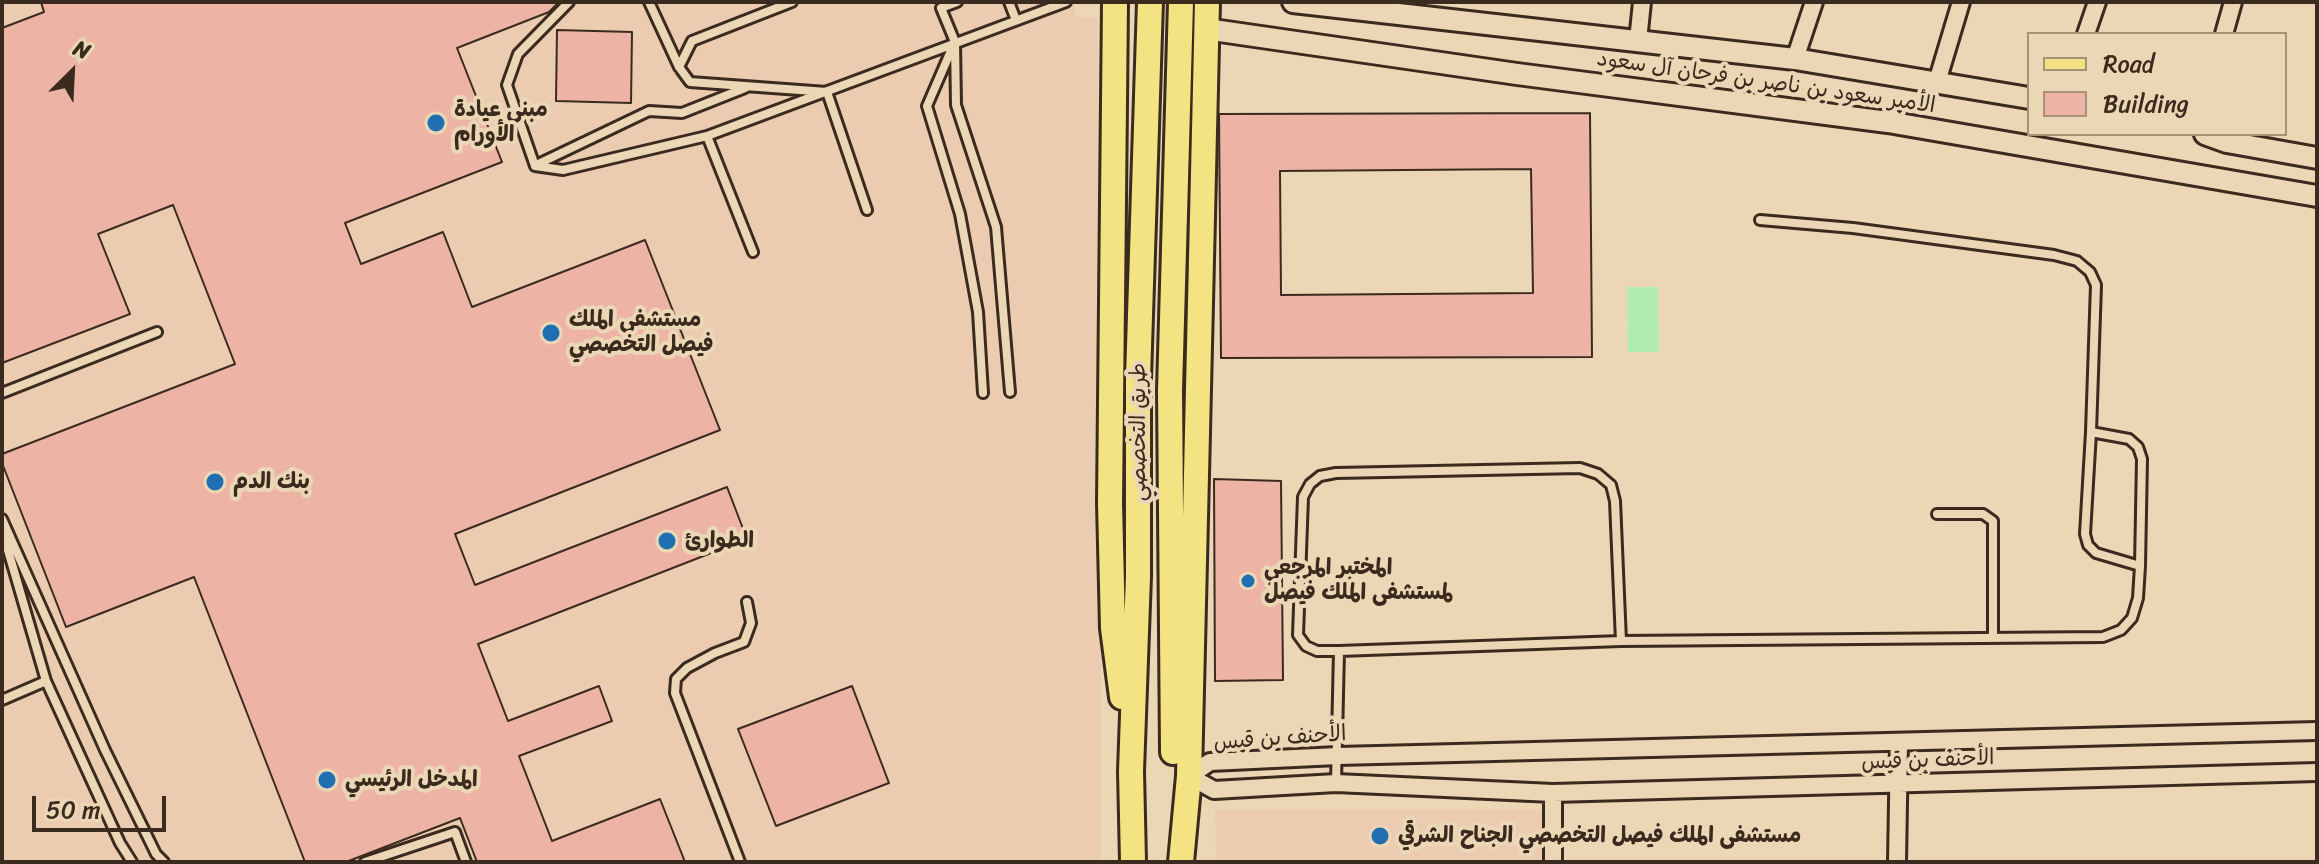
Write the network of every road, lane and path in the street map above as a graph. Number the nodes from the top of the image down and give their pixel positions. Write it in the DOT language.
graph roads {
  1 [pos="569,2"];
  2 [pos="649,2"];
  3 [pos="792,2"];
  4 [pos="957,2"];
  5 [pos="1009,2"];
  6 [pos="1066,2"];
  7 [pos="1104,2"];
  8 [pos="1115,2"];
  9 [pos="1150,2"];
  10 [pos="1181,2"];
  11 [pos="1207,2"];
  12 [pos="1293,2"];
  13 [pos="1642,2"];
  14 [pos="1814,2"];
  15 [pos="1961,2"];
  16 [pos="2097,2"];
  17 [pos="2233,2"];
  18 [pos="1016,20"];
  19 [pos="1206,29"];
  20 [pos="2087,32"];
  21 [pos="2225,32"];
  22 [pos="1638,41"];
  23 [pos="955,42"];
  24 [pos="1114,47"];
  25 [pos="1795,59"];
  26 [pos="679,67"];
  27 [pos="1937,82"];
  28 [pos="749,86"];
  29 [pos="827,92"];
  30 [pos="2027,98"];
  31 [pos="707,136"];
  32 [pos="2210,136"];
  33 [pos="2317,158"];
  34 [pos="535,166"];
  35 [pos="2317,196"];
  36 [pos="867,210"];
  37 [pos="1760,220"];
  38 [pos="753,252"];
  39 [pos="157,332"];
  40 [pos="1010,392"];
  41 [pos="2,393"];
  42 [pos="983,393"];
  43 [pos="2091,432"];
  44 [pos="1937,514"];
  45 [pos="2,519"];
  46 [pos="2,528"];
  47 [pos="2140,566"];
  48 [pos="747,602"];
  49 [pos="1993,637"];
  50 [pos="1621,641"];
  51 [pos="1339,651"];
  52 [pos="46,681"];
  53 [pos="2,700"];
  54 [pos="2317,731"];
  55 [pos="1899,743"];
  56 [pos="1338,756"];
  57 [pos="1131,771"];
  58 [pos="2317,772"];
  59 [pos="1189,776"];
  60 [pos="1336,783"];
  61 [pos="1896,783"];
  62 [pos="1553,793"];
  63 [pos="132,862"];
  64 [pos="164,862"];
  65 [pos="365,862"];
  66 [pos="466,862"];
  67 [pos="740,862"];
  68 [pos="1133,862"];
  69 [pos="1179,862"];
  70 [pos="1553,862"];
  71 [pos="1897,862"];
  1 -- 34 [label="lane"];
  2 -- 26 [label="lane"];
  3 -- 26 [label="lane"];
  4 -- 23 [label="lane"];
  5 -- 18 [label="lane"];
  6 -- 18 [label="lane"];
  7 -- 24 [label="lane"];
  8 -- 24 [label="main road"];
  9 -- 57 [label="main road, طريق التخصصي"];
  10 -- 69 [label="main road, طريق التخصصي"];
  11 -- 19 [label="main road"];
  12 -- 22 [label="street, الأمير سعود بن ناصر بن فرحان آل سعود"];
  13 -- 22 [label="street"];
  14 -- 25 [label="street"];
  15 -- 27 [label="street"];
  16 -- 20 [label="street"];
  17 -- 21 [label="street"];
  18 -- 23 [label="lane"];
  19 -- 35 [label="street, الأمير سعود بن ناصر بن فرحان آل سعود"];
  19 -- 59 [label="main road"];
  22 -- 25 [label="street, الأمير سعود بن ناصر بن فرحان آل سعود"];
  23 -- 29 [label="lane"];
  23 -- 40 [label="lane"];
  23 -- 42 [label="lane"];
  24 -- 57 [label="main road"];
  25 -- 27 [label="street, الأمير سعود بن ناصر بن فرحان آل سعود"];
  26 -- 28 [label="lane"];
  27 -- 30 [label="street, الأمير سعود بن ناصر بن فرحان آل سعود"];
  28 -- 29 [label="lane"];
  28 -- 34 [label="lane"];
  29 -- 31 [label="lane"];
  29 -- 36 [label="lane"];
  31 -- 34 [label="lane"];
  31 -- 38 [label="lane"];
  32 -- 33 [label="street"];
  37 -- 43 [label="lane"];
  39 -- 41 [label="lane"];
  43 -- 47 [label="lane"];
  43 -- 47 [label="lane"];
  44 -- 49 [label="lane"];
  45 -- 64 [label="lane"];
  46 -- 52 [label="lane"];
  47 -- 49 [label="lane"];
  48 -- 67 [label="lane"];
  49 -- 50 [label="lane"];
  50 -- 51 [label="lane"];
  50 -- 51 [label="lane"];
  51 -- 56 [label="lane"];
  52 -- 53 [label="lane"];
  52 -- 63 [label="lane"];
  54 -- 55 [label="street, الأحنف بن قيس"];
  55 -- 56 [label="street, الأحنف بن قيس"];
  55 -- 61 [label="street"];
  56 -- 59 [label="street, الأحنف بن قيس"];
  56 -- 60 [label="lane"];
  57 -- 68 [label="main road, طريق التخصصي"];
  58 -- 61 [label="street, الأحنف بن قيس"];
  59 -- 60 [label="street, الأحنف بن قيس"];
  59 -- 69 [label="main road"];
  60 -- 62 [label="street, الأحنف بن قيس"];
  61 -- 62 [label="street, الأحنف بن قيس"];
  61 -- 71 [label="street"];
  62 -- 70 [label="street"];
  65 -- 66 [label="lane"];
}
